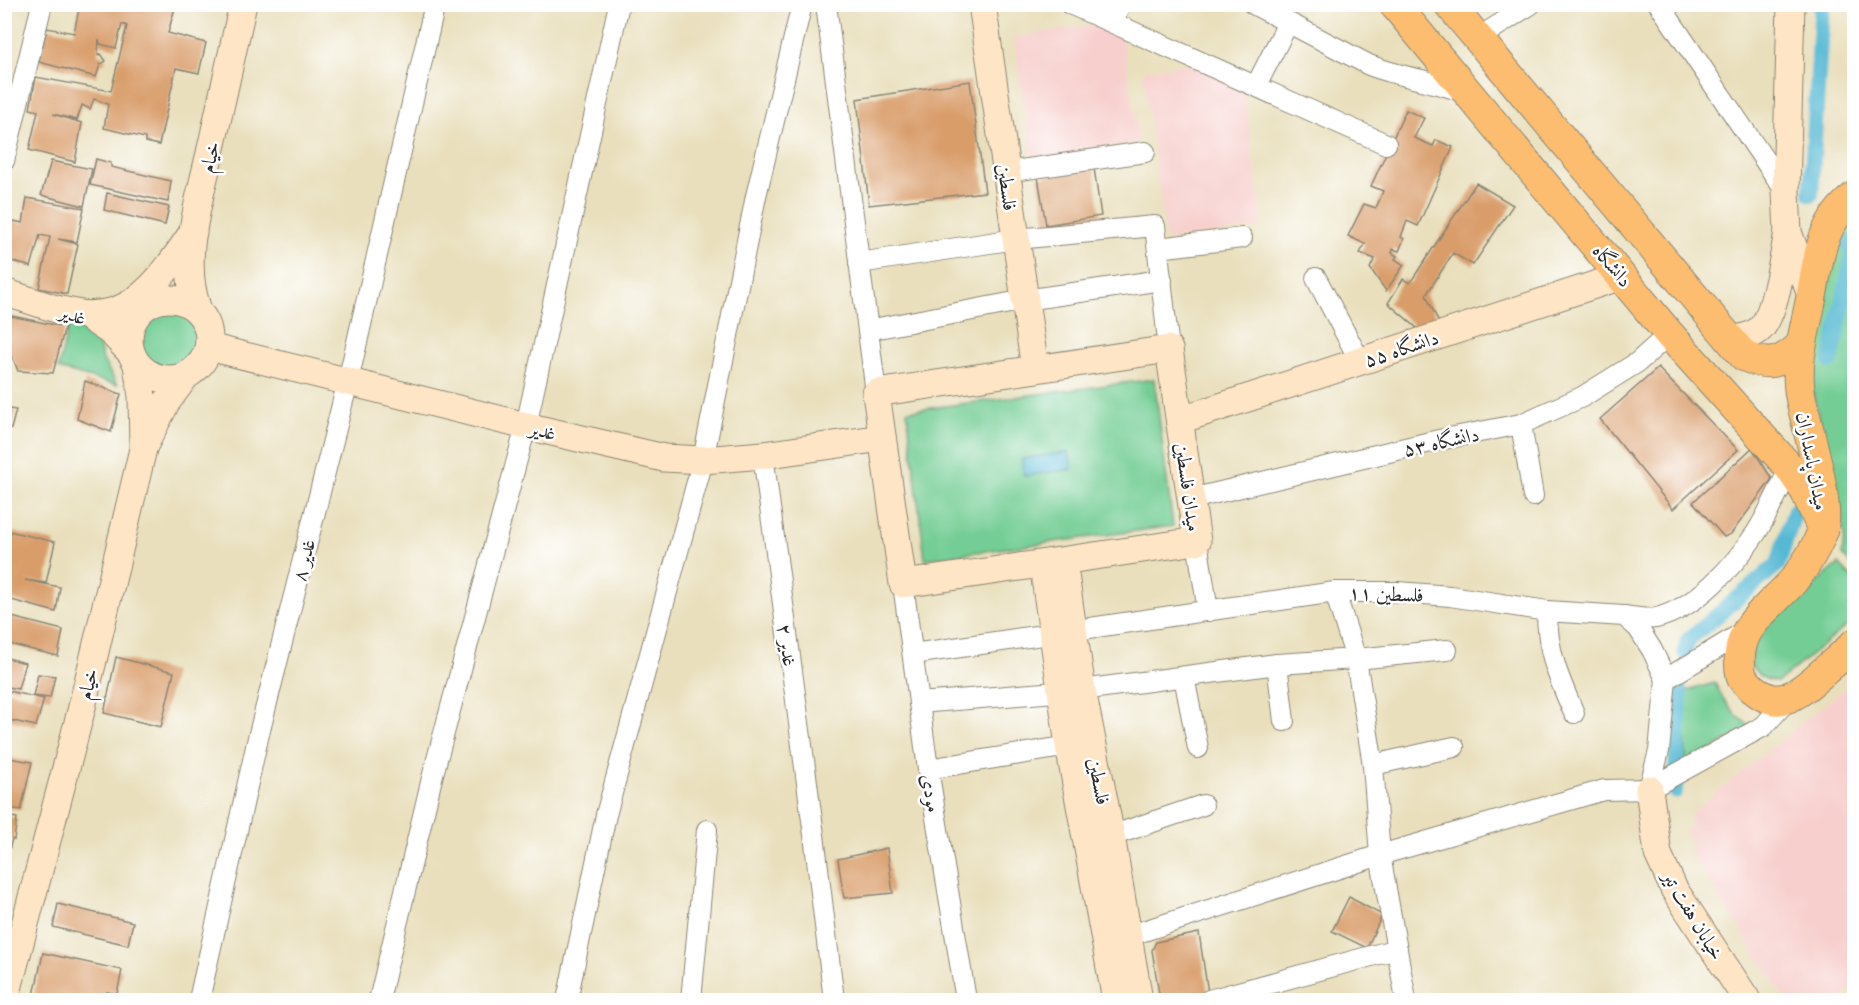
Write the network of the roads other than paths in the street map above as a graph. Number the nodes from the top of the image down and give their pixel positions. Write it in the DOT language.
graph roads {
  1 [pos="243,4"];
  2 [pos="435,4"];
  3 [pos="619,4"];
  4 [pos="802,4"];
  5 [pos="826,4"];
  6 [pos="982,4"];
  7 [pos="1070,4"];
  8 [pos="1121,4"];
  9 [pos="1253,4"];
  10 [pos="1394,4"];
  11 [pos="1449,4"];
  12 [pos="1531,4"];
  13 [pos="1659,4"];
  14 [pos="1791,4"];
  15 [pos="39,13"];
  16 [pos="1112,22"];
  17 [pos="1288,23"];
  18 [pos="1477,39"];
  19 [pos="1256,86"];
  20 [pos="1469,93"];
  21 [pos="1386,144"];
  22 [pos="1145,152"];
  23 [pos="4,160"];
  24 [pos="1006,172"];
  25 [pos="1786,192"];
  26 [pos="1854,197"];
  27 [pos="193,232"];
  28 [pos="1788,232"];
  29 [pos="1242,237"];
  30 [pos="1016,239"];
  31 [pos="1158,248"];
  32 [pos="859,263"];
  33 [pos="1622,276"];
  34 [pos="1316,278"];
  35 [pos="1162,280"];
  36 [pos="4,292"];
  37 [pos="1812,298"];
  38 [pos="1025,300"];
  39 [pos="198,310"];
  40 [pos="86,315"];
  41 [pos="868,330"];
  42 [pos="1669,334"];
  43 [pos="1730,340"];
  44 [pos="1800,346"];
  45 [pos="209,347"];
  46 [pos="1170,349"];
  47 [pos="134,359"];
  48 [pos="1360,361"];
  49 [pos="1035,369"];
  50 [pos="185,377"];
  51 [pos="348,381"];
  52 [pos="876,393"];
  53 [pos="1180,420"];
  54 [pos="1521,424"];
  55 [pos="526,426"];
  56 [pos="882,438"];
  57 [pos="143,449"];
  58 [pos="763,455"];
  59 [pos="703,460"];
  60 [pos="1790,468"];
  61 [pos="1533,496"];
  62 [pos="1191,499"];
  63 [pos="1823,530"];
  64 [pos="1197,541"];
  65 [pos="1053,562"];
  66 [pos="903,584"];
  67 [pos="1335,592"];
  68 [pos="1208,611"];
  69 [pos="1547,611"];
  70 [pos="1624,616"];
  71 [pos="1747,630"];
  72 [pos="1063,633"];
  73 [pos="1854,644"];
  74 [pos="1447,650"];
  75 [pos="913,654"];
  76 [pos="1356,659"];
  77 [pos="1277,664"];
  78 [pos="1184,677"];
  79 [pos="1665,679"];
  80 [pos="1072,691"];
  81 [pos="1787,700"];
  82 [pos="919,704"];
  83 [pos="1574,713"];
  84 [pos="1284,721"];
  85 [pos="1069,746"];
  86 [pos="1454,747"];
  87 [pos="1198,748"];
  88 [pos="1373,765"];
  89 [pos="928,769"];
  90 [pos="1648,789"];
  91 [pos="1203,805"];
  92 [pos="707,830"];
  93 [pos="1111,836"];
  94 [pos="1380,855"];
  95 [pos="1128,936"];
  96 [pos="1397,949"];
  97 [pos="5,1000"];
  98 [pos="199,1000"];
  99 [pos="379,1000"];
  100 [pos="567,1000"];
  101 [pos="691,1000"];
  102 [pos="834,1000"];
  103 [pos="966,1000"];
  104 [pos="1116,1000"];
  105 [pos="1139,1000"];
  106 [pos="1209,1000"];
  107 [pos="1406,1000"];
  108 [pos="1747,1000"];
  1 -- 27 [label="street, خیام"];
  2 -- 51 [label="street, غدیر ۸"];
  3 -- 55 [label="street"];
  4 -- 59 [label="street"];
  5 -- 32 [label="street"];
  6 -- 24 [label="street, فلسطین"];
  7 -- 16 [label="street"];
  8 -- 16 [label="street"];
  9 -- 17 [label="street"];
  10 -- 20 [label="main road, دانشگاه"];
  11 -- 18 [label="main road, دانشگاه"];
  12 -- 18 [label="street"];
  13 -- 25 [label="street"];
  14 -- 25 [label="street"];
  15 -- 23 [label="street"];
  16 -- 19 [label="street"];
  17 -- 19 [label="street"];
  17 -- 20 [label="street"];
  18 -- 43 [label="main road, دانشگاه"];
  19 -- 21 [label="street"];
  20 -- 33 [label="main road, دانشگاه"];
  22 -- 24 [label="street"];
  24 -- 30 [label="street, فلسطین"];
  25 -- 28 [label="street"];
  26 -- 37 [label="main road, میدان پاسداران"];
  27 -- 39 [label="street, خیام"];
  27 -- 40 [label="street"];
  28 -- 37 [label="street"];
  28 -- 43 [label="street"];
  29 -- 31 [label="street"];
  30 -- 31 [label="street"];
  30 -- 32 [label="street"];
  30 -- 38 [label="street, فلسطین"];
  31 -- 35 [label="street"];
  32 -- 41 [label="street"];
  33 -- 42 [label="main road, دانشگاه"];
  33 -- 48 [label="street, دانشگاه ۵۵"];
  34 -- 48 [label="street"];
  35 -- 38 [label="street"];
  35 -- 46 [label="street"];
  36 -- 40 [label="street, غدیر"];
  37 -- 44 [label="main road, میدان پاسداران"];
  38 -- 41 [label="street"];
  38 -- 49 [label="street, فلسطین"];
  39 -- 45 [label="street"];
  39 -- 47 [label="street"];
  40 -- 47 [label="street, غدیر"];
  41 -- 52 [label="street"];
  42 -- 54 [label="street, دانشگاه ۵۳"];
  42 -- 60 [label="main road, دانشگاه"];
  43 -- 44 [label="main road, دانشگاه"];
  44 -- 63 [label="main road, میدان پاسداران"];
  45 -- 50 [label="street"];
  45 -- 51 [label="street, غدیر"];
  46 -- 49 [label="street"];
  46 -- 53 [label="street, میدان فلسطین"];
  47 -- 50 [label="street"];
  47 -- 57 [label="street, خیام"];
  48 -- 53 [label="street, دانشگاه ۵۵"];
  49 -- 52 [label="street"];
  50 -- 57 [label="street"];
  51 -- 55 [label="street, غدیر"];
  51 -- 98 [label="street, غدیر ۸"];
  52 -- 56 [label="street"];
  53 -- 62 [label="street, میدان فلسطین"];
  54 -- 61 [label="street"];
  54 -- 62 [label="street, دانشگاه ۵۳"];
  55 -- 59 [label="street, غدیر"];
  55 -- 99 [label="street"];
  56 -- 58 [label="street, غدیر"];
  56 -- 66 [label="street"];
  57 -- 97 [label="street, خیام"];
  58 -- 59 [label="street, غدیر"];
  58 -- 102 [label="street, غدیر ۲"];
  59 -- 100 [label="street"];
  60 -- 63 [label="main road, دانشگاه"];
  60 -- 70 [label="street, فلسطین ۱۱"];
  62 -- 64 [label="street, میدان فلسطین"];
  63 -- 71 [label="main road, میدان پاسداران"];
  64 -- 65 [label="street, میدان فلسطین"];
  64 -- 68 [label="street"];
  65 -- 66 [label="street, میدان فلسطین"];
  65 -- 72 [label="street, فلسطین"];
  66 -- 75 [label="street, مودی"];
  67 -- 68 [label="street, فلسطین ۱۱"];
  67 -- 69 [label="street, فلسطین ۱۱"];
  67 -- 76 [label="street"];
  68 -- 72 [label="street, فلسطین ۱۱"];
  69 -- 70 [label="street, فلسطین ۱۱"];
  69 -- 83 [label="street"];
  70 -- 79 [label="street"];
  71 -- 79 [label="street"];
  71 -- 81 [label="main road, میدان پاسداران"];
  72 -- 75 [label="street, فلسطین ۱۱"];
  72 -- 80 [label="street, فلسطین"];
  73 -- 81 [label="main road"];
  74 -- 76 [label="street"];
  75 -- 82 [label="street, مودی"];
  76 -- 77 [label="street"];
  76 -- 88 [label="street"];
  77 -- 78 [label="street"];
  77 -- 84 [label="street"];
  78 -- 80 [label="street"];
  78 -- 87 [label="street"];
  79 -- 90 [label="street"];
  80 -- 82 [label="street"];
  80 -- 85 [label="street, فلسطین"];
  80 -- 93 [label="street, فلسطین"];
  81 -- 90 [label="street"];
  82 -- 89 [label="street, مودی"];
  85 -- 89 [label="street"];
  85 -- 104 [label="street, فلسطین"];
  86 -- 88 [label="street"];
  88 -- 94 [label="street"];
  89 -- 103 [label="street, مودی"];
  90 -- 94 [label="street"];
  90 -- 108 [label="street, خیابان هفت تیر"];
  91 -- 93 [label="street"];
  92 -- 101 [label="street"];
  93 -- 95 [label="street, فلسطین"];
  94 -- 95 [label="street"];
  94 -- 96 [label="street"];
  95 -- 105 [label="street, فلسطین"];
  96 -- 106 [label="street"];
  96 -- 107 [label="street"];
}
